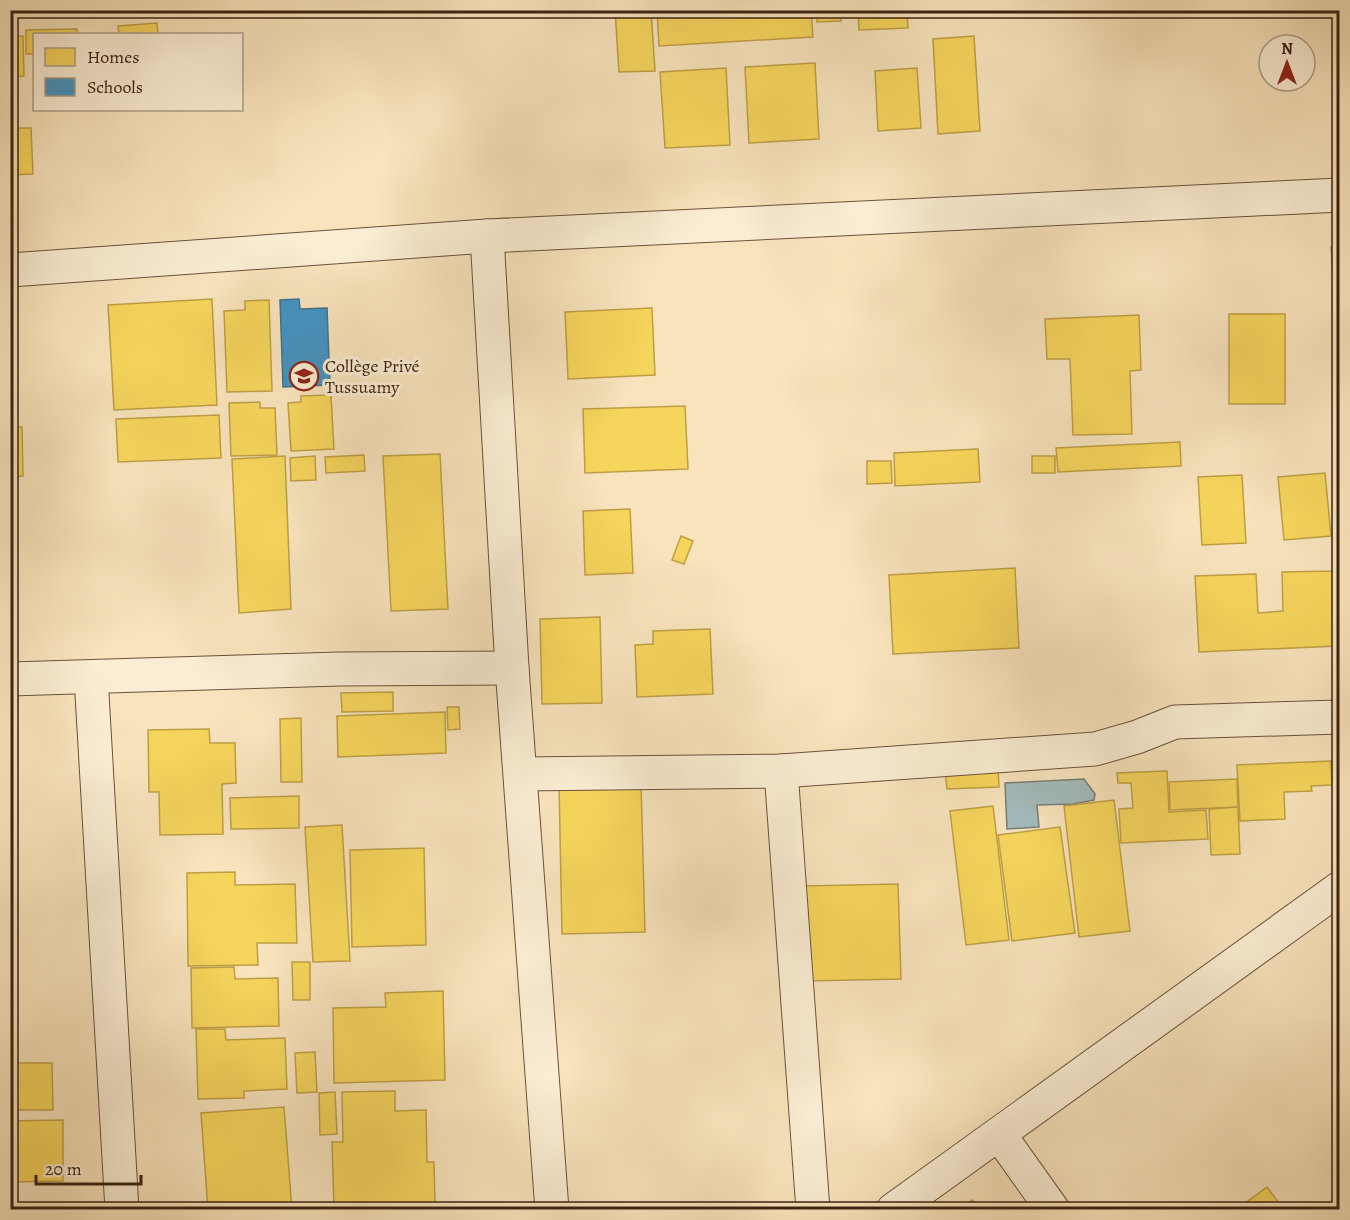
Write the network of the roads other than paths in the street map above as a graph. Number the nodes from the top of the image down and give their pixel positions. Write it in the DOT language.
graph roads {
  1 [pos="1340,195"];
  2 [pos="487,236"];
  3 [pos="10,270"];
  4 [pos="512,668"];
  5 [pos="91,677"];
  6 [pos="10,678"];
  7 [pos="1340,717"];
  8 [pos="781,771"];
  9 [pos="521,774"];
  10 [pos="1340,888"];
  11 [pos="999,1134"];
  12 [pos="122,1209"];
  13 [pos="552,1209"];
  14 [pos="813,1209"];
  15 [pos="893,1209"];
  16 [pos="1053,1209"];
  1 -- 2 [label="street"];
  2 -- 3 [label="street"];
  2 -- 4 [label="street"];
  4 -- 5 [label="street"];
  4 -- 9 [label="street"];
  5 -- 6 [label="street"];
  5 -- 12 [label="street"];
  7 -- 8 [label="street"];
  8 -- 9 [label="street"];
  8 -- 14 [label="street"];
  9 -- 13 [label="street"];
  10 -- 11 [label="street"];
  11 -- 15 [label="street"];
  11 -- 16 [label="street"];
}
